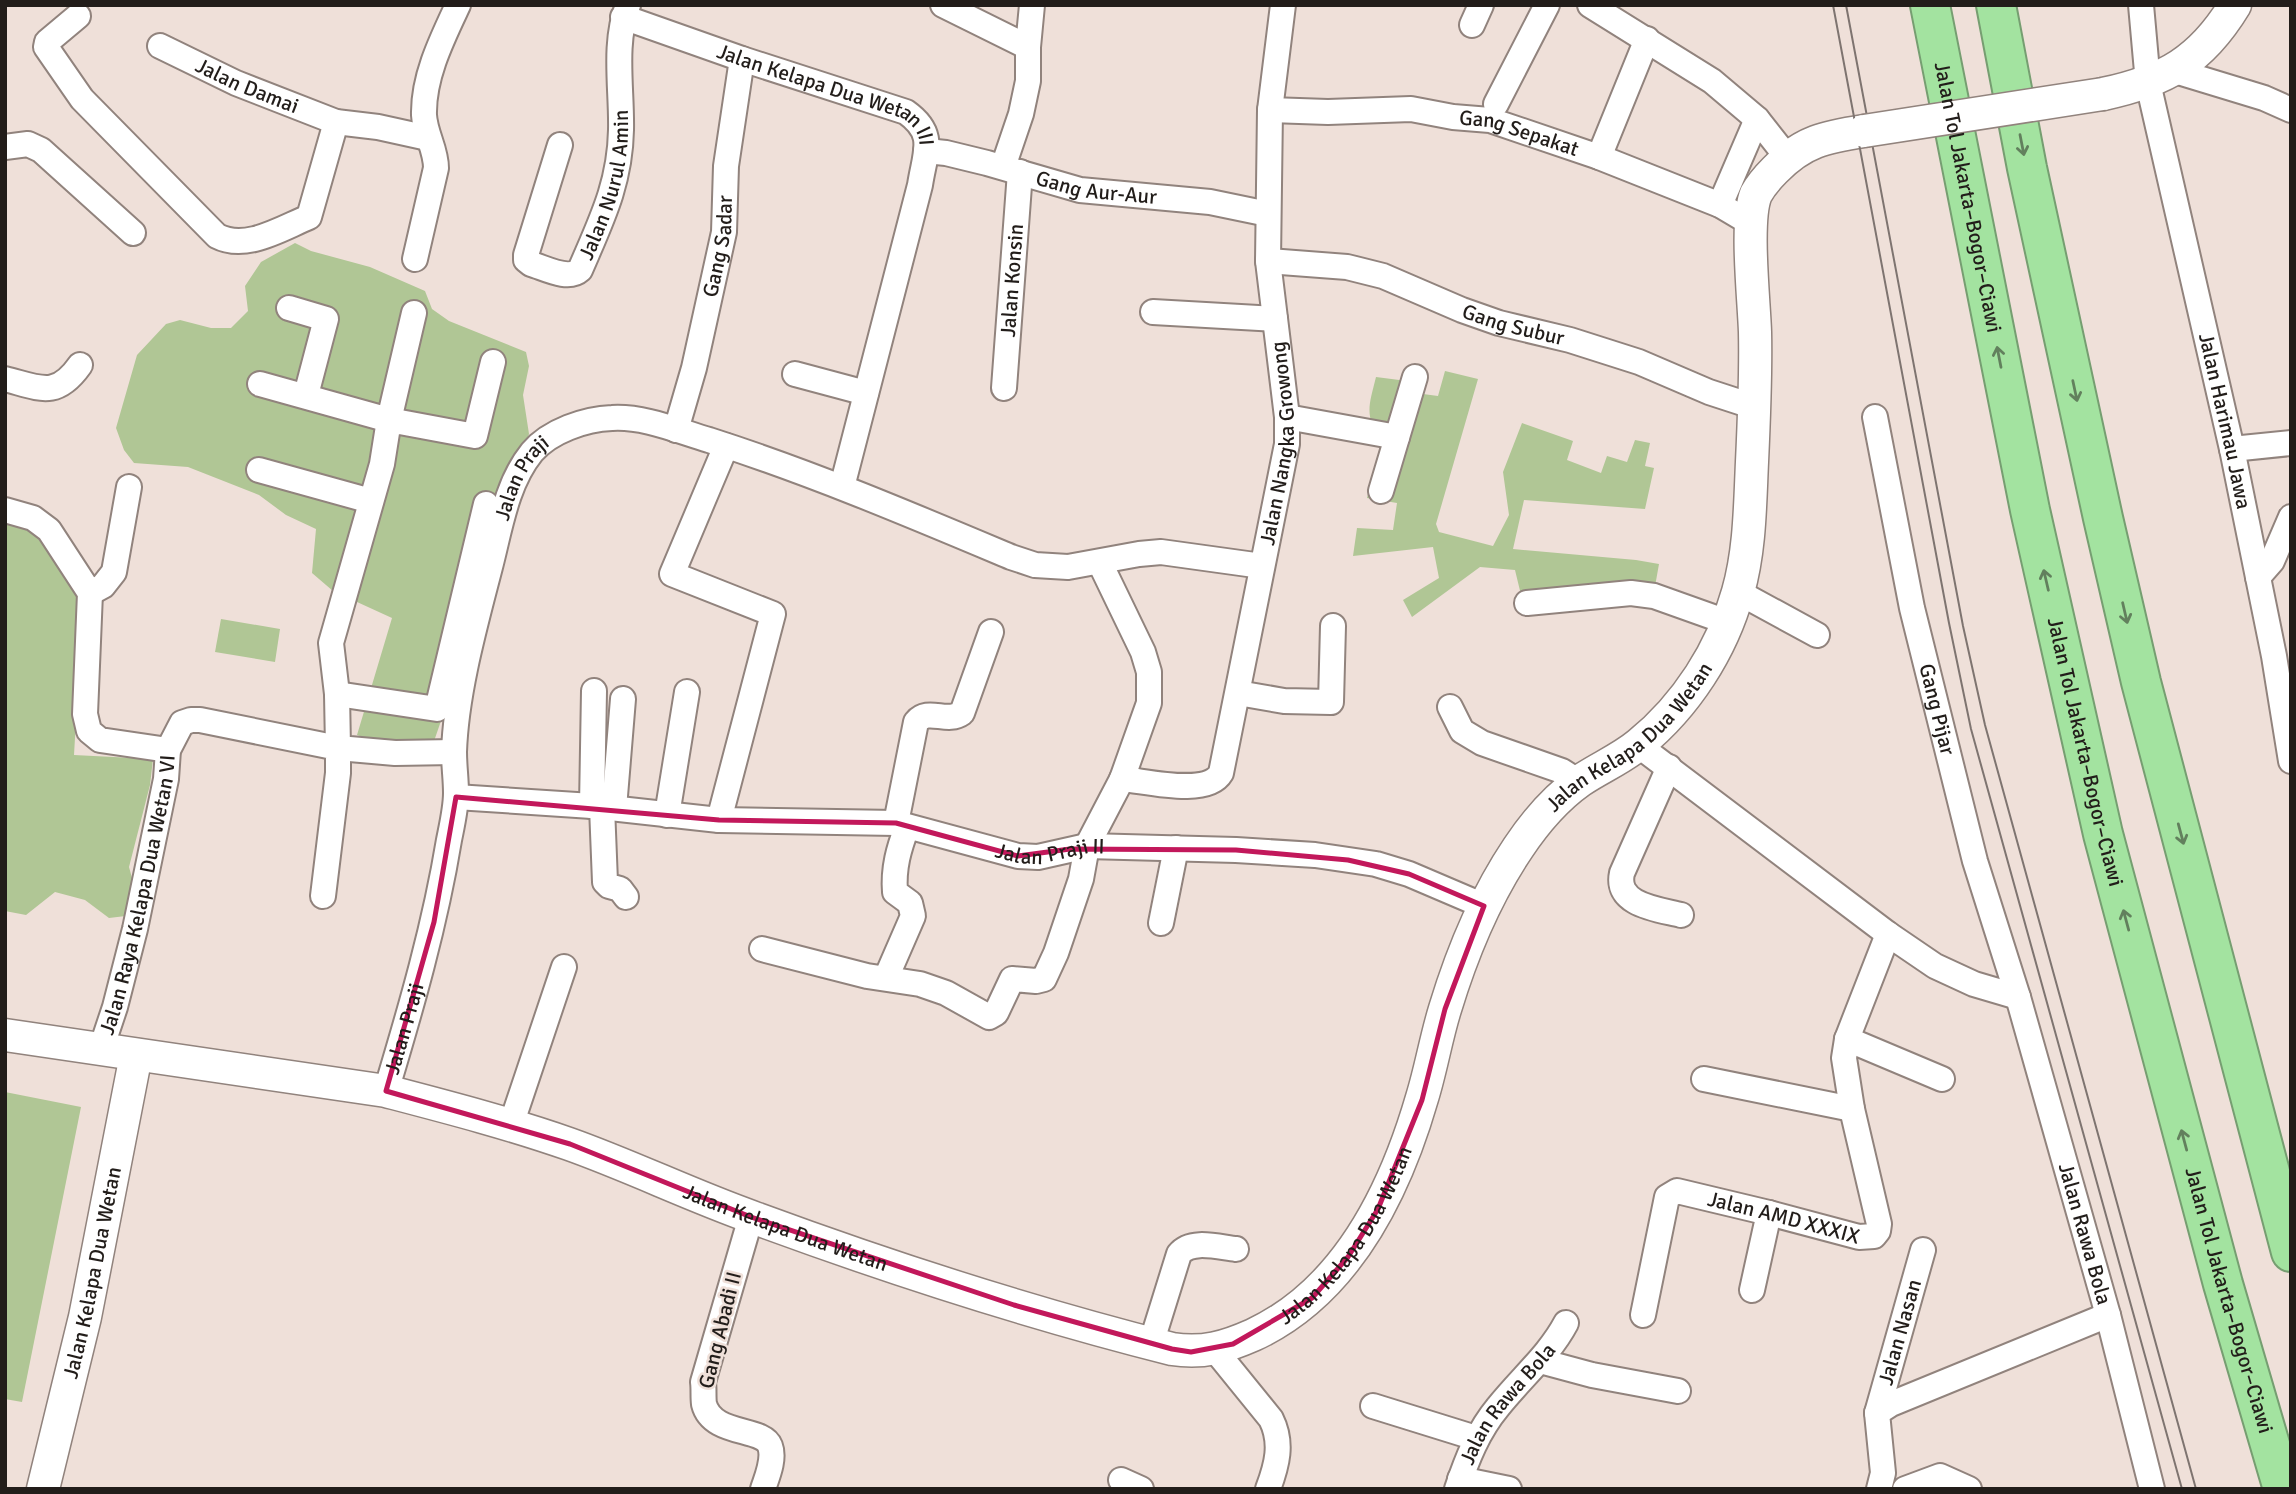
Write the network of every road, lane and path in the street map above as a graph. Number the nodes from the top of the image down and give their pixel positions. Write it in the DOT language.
graph roads {
  1 [pos="458,5"];
  2 [pos="943,5"];
  3 [pos="1032,5"];
  4 [pos="1283,5"];
  5 [pos="1547,5"];
  6 [pos="1590,5"];
  7 [pos="1930,5"];
  8 [pos="1996,5"];
  9 [pos="2141,5"];
  10 [pos="2235,5"];
  11 [pos="625,11"];
  12 [pos="78,16"];
  13 [pos="1647,39"];
  14 [pos="160,46"];
  15 [pos="1028,47"];
  16 [pos="742,59"];
  17 [pos="2160,76"];
  18 [pos="1496,104"];
  19 [pos="1270,110"];
  20 [pos="2291,110"];
  21 [pos="1757,120"];
  22 [pos="336,122"];
  23 [pos="428,138"];
  24 [pos="560,145"];
  25 [pos="5,147"];
  26 [pos="926,151"];
  27 [pos="1599,157"];
  28 [pos="1787,157"];
  29 [pos="1012,170"];
  30 [pos="1720,205"];
  31 [pos="1268,214"];
  32 [pos="1752,224"];
  33 [pos="133,233"];
  34 [pos="415,259"];
  35 [pos="1268,261"];
  36 [pos="289,308"];
  37 [pos="1153,312"];
  38 [pos="414,313"];
  39 [pos="1275,319"];
  40 [pos="493,362"];
  41 [pos="80,366"];
  42 [pos="794,374"];
  43 [pos="1415,377"];
  44 [pos="5,379"];
  45 [pos="260,383"];
  46 [pos="1004,388"];
  47 [pos="866,393"];
  48 [pos="306,395"];
  49 [pos="1755,407"];
  50 [pos="1287,417"];
  51 [pos="1875,417"];
  52 [pos="390,420"];
  53 [pos="676,430"];
  54 [pos="1397,437"];
  55 [pos="2291,443"];
  56 [pos="726,446"];
  57 [pos="2232,449"];
  58 [pos="259,470"];
  59 [pos="129,486"];
  60 [pos="842,487"];
  61 [pos="1381,491"];
  62 [pos="372,501"];
  63 [pos="486,504"];
  64 [pos="5,510"];
  65 [pos="2291,517"];
  66 [pos="1100,562"];
  67 [pos="1262,566"];
  68 [pos="2258,577"];
  69 [pos="1738,592"];
  70 [pos="90,593"];
  71 [pos="1527,603"];
  72 [pos="1727,622"];
  73 [pos="1333,626"];
  74 [pos="991,632"];
  75 [pos="1817,635"];
  76 [pos="2282,655"];
  77 [pos="594,691"];
  78 [pos="687,692"];
  79 [pos="1238,693"];
  80 [pos="337,694"];
  81 [pos="623,699"];
  82 [pos="1450,707"];
  83 [pos="1638,745"];
  84 [pos="338,748"];
  85 [pos="168,750"];
  86 [pos="454,752"];
  87 [pos="2291,761"];
  88 [pos="1669,767"];
  89 [pos="1122,779"];
  90 [pos="1579,782"];
  91 [pos="456,797"];
  92 [pos="603,807"];
  93 [pos="667,815"];
  94 [pos="719,820"];
  95 [pos="902,825"];
  96 [pos="1087,846"];
  97 [pos="1177,848"];
  98 [pos="323,896"];
  99 [pos="626,897"];
  100 [pos="1484,906"];
  101 [pos="1681,915"];
  102 [pos="1161,923"];
  103 [pos="1888,934"];
  104 [pos="762,949"];
  105 [pos="564,967"];
  106 [pos="886,978"];
  107 [pos="2018,997"];
  108 [pos="5,1035"];
  109 [pos="1847,1039"];
  110 [pos="101,1049"];
  111 [pos="136,1055"];
  112 [pos="1704,1079"];
  113 [pos="1942,1079"];
  114 [pos="386,1091"];
  115 [pos="1852,1109"];
  116 [pos="511,1125"];
  117 [pos="1769,1213"];
  118 [pos="751,1217"];
  119 [pos="1236,1249"];
  120 [pos="1923,1250"];
  121 [pos="2291,1252"];
  122 [pos="1752,1290"];
  123 [pos="1643,1315"];
  124 [pos="2108,1315"];
  125 [pos="1566,1323"];
  126 [pos="1151,1344"];
  127 [pos="1215,1350"];
  128 [pos="1540,1361"];
  129 [pos="1678,1391"];
  130 [pos="1373,1406"];
  131 [pos="1877,1413"];
  132 [pos="1476,1438"];
  133 [pos="1458,1484"];
  134 [pos="2150,1487"];
  135 [pos="43,1489"];
  136 [pos="763,1489"];
  137 [pos="1268,1489"];
  138 [pos="1509,1489"];
  139 [pos="1879,1489"];
  140 [pos="1905,1489"];
  141 [pos="1969,1489"];
  142 [pos="2283,1489"];
  1 -- 23 [label="street"];
  2 -- 15 [label="street"];
  3 -- 15 [label="street, Jalan Konsin"];
  4 -- 19 [label="street, Jalan Nangka Growong"];
  5 -- 18 [label="street"];
  6 -- 13 [label="street"];
  142 -- 7 [label="highway, Jalan Tol Jakarta–Bogor–Ciawi, one-way"];
  8 -- 121 [label="highway, one-way"];
  9 -- 17 [label="street, Jalan Harimau Jawa"];
  10 -- 17 [label="street"];
  11 -- 16 [label="street, Jalan Kelapa Dua Wetan III"];
  11 -- 24 [label="street, Jalan Nurul Amin"];
  12 -- 22 [label="street"];
  13 -- 21 [label="street"];
  13 -- 27 [label="street"];
  14 -- 22 [label="street, Jalan Damai"];
  15 -- 29 [label="street, Jalan Konsin"];
  16 -- 26 [label="street, Jalan Kelapa Dua Wetan III"];
  16 -- 53 [label="street, Gang Sadar"];
  17 -- 20 [label="street"];
  17 -- 28 [label="street, Jalan Kelapa Dua Wetan, bridge"];
  17 -- 57 [label="street, Jalan Harimau Jawa"];
  19 -- 27 [label="street, Gang Sepakat"];
  19 -- 31 [label="street, Jalan Nangka Growong"];
  21 -- 28 [label="street"];
  21 -- 30 [label="street"];
  22 -- 23 [label="street, Jalan Damai"];
  23 -- 34 [label="street"];
  25 -- 33 [label="street"];
  26 -- 29 [label="street, Gang Aur-Aur"];
  26 -- 47 [label="street, Jalan Kelapa Dua Wetan III"];
  27 -- 30 [label="street, Gang Sepakat"];
  28 -- 32 [label="street, Jalan Kelapa Dua Wetan"];
  29 -- 31 [label="street, Gang Aur-Aur"];
  29 -- 46 [label="street, Jalan Konsin"];
  30 -- 32 [label="street, Gang Sepakat"];
  31 -- 35 [label="street, Jalan Nangka Growong"];
  32 -- 49 [label="street, Jalan Kelapa Dua Wetan"];
  35 -- 39 [label="street, Jalan Nangka Growong"];
  35 -- 49 [label="street, Gang Subur"];
  36 -- 48 [label="street"];
  37 -- 39 [label="street"];
  38 -- 52 [label="street"];
  39 -- 50 [label="street, Jalan Nangka Growong"];
  40 -- 52 [label="street"];
  41 -- 44 [label="street"];
  42 -- 47 [label="street"];
  43 -- 54 [label="street"];
  45 -- 48 [label="street"];
  47 -- 60 [label="street, Jalan Kelapa Dua Wetan III"];
  48 -- 52 [label="street"];
  49 -- 69 [label="street, Jalan Kelapa Dua Wetan"];
  50 -- 54 [label="street"];
  50 -- 67 [label="street, Jalan Nangka Growong"];
  51 -- 107 [label="street, Gang Pijar"];
  52 -- 62 [label="street"];
  53 -- 56 [label="street, Jalan Praji"];
  53 -- 86 [label="street, Jalan Praji"];
  54 -- 61 [label="street"];
  55 -- 57 [label="street"];
  56 -- 60 [label="street, Jalan Praji"];
  56 -- 94 [label="street"];
  57 -- 68 [label="street, Jalan Harimau Jawa"];
  58 -- 62 [label="street"];
  59 -- 70 [label="street"];
  60 -- 66 [label="street, Jalan Praji"];
  62 -- 80 [label="street"];
  63 -- 80 [label="street"];
  64 -- 70 [label="street"];
  65 -- 68 [label="street"];
  66 -- 67 [label="street, Jalan Praji"];
  66 -- 89 [label="street"];
  67 -- 79 [label="street, Jalan Nangka Growong"];
  68 -- 76 [label="street, Jalan Harimau Jawa"];
  69 -- 72 [label="street, Jalan Kelapa Dua Wetan"];
  69 -- 75 [label="street"];
  70 -- 85 [label="street, Jalan Raya Kelapa Dua Wetan VI"];
  71 -- 72 [label="street"];
  72 -- 83 [label="street, Jalan Kelapa Dua Wetan"];
  73 -- 79 [label="street"];
  74 -- 95 [label="street"];
  76 -- 87 [label="street, Jalan Harimau Jawa"];
  77 -- 92 [label="street"];
  78 -- 93 [label="street"];
  79 -- 89 [label="street, Jalan Nangka Growong"];
  80 -- 84 [label="street"];
  81 -- 92 [label="street"];
  82 -- 90 [label="street"];
  83 -- 88 [label="street"];
  83 -- 90 [label="street, Jalan Kelapa Dua Wetan"];
  84 -- 85 [label="street"];
  84 -- 86 [label="street"];
  84 -- 98 [label="street"];
  85 -- 110 [label="street, Jalan Raya Kelapa Dua Wetan VI"];
  86 -- 91 [label="street, Jalan Praji"];
  88 -- 101 [label="street"];
  88 -- 103 [label="street"];
  89 -- 96 [label="street"];
  90 -- 100 [label="street, Jalan Kelapa Dua Wetan"];
  91 -- 92 [label="street, Jalan Praji II"];
  91 -- 114 [label="street, Jalan Praji"];
  92 -- 93 [label="street, Jalan Praji II"];
  92 -- 99 [label="street"];
  93 -- 94 [label="street, Jalan Praji II"];
  94 -- 95 [label="street, Jalan Praji II"];
  95 -- 96 [label="street, Jalan Praji II"];
  95 -- 106 [label="street"];
  96 -- 97 [label="street, Jalan Praji II"];
  96 -- 106 [label="street"];
  97 -- 100 [label="street, Jalan Praji II"];
  97 -- 102 [label="street"];
  100 -- 127 [label="street, Jalan Kelapa Dua Wetan"];
  103 -- 107 [label="street"];
  103 -- 109 [label="street, Jalan AMD XXXIX"];
  104 -- 106 [label="street"];
  105 -- 116 [label="street"];
  107 -- 124 [label="street, Jalan Rawa Bola"];
  108 -- 110 [label="street, Jalan Kelapa Dua Wetan"];
  109 -- 113 [label="street"];
  109 -- 115 [label="street, Jalan AMD XXXIX"];
  110 -- 111 [label="street, Jalan Kelapa Dua Wetan"];
  111 -- 114 [label="street, Jalan Kelapa Dua Wetan"];
  111 -- 135 [label="street, Jalan Kelapa Dua Wetan"];
  112 -- 115 [label="street"];
  114 -- 116 [label="street, Jalan Kelapa Dua Wetan"];
  115 -- 117 [label="street, Jalan AMD XXXIX"];
  116 -- 118 [label="street, Jalan Kelapa Dua Wetan"];
  117 -- 122 [label="street"];
  117 -- 123 [label="street, Jalan AMD XXXIX"];
  118 -- 126 [label="street, Jalan Kelapa Dua Wetan"];
  118 -- 136 [label="street, Gang Abadi II"];
  119 -- 126 [label="street"];
  120 -- 131 [label="street, Jalan Nasan"];
  124 -- 131 [label="street, Jalan Rawa Bola"];
  124 -- 134 [label="street"];
  125 -- 128 [label="street, Jalan Rawa Bola"];
  126 -- 127 [label="street, Jalan Kelapa Dua Wetan"];
  127 -- 137 [label="street"];
  128 -- 129 [label="street"];
  128 -- 132 [label="street, Jalan Rawa Bola"];
  130 -- 132 [label="street"];
  131 -- 139 [label="street"];
  132 -- 133 [label="street, Jalan Rawa Bola"];
  133 -- 138 [label="street"];
  140 -- 141 [label="street"];
}
